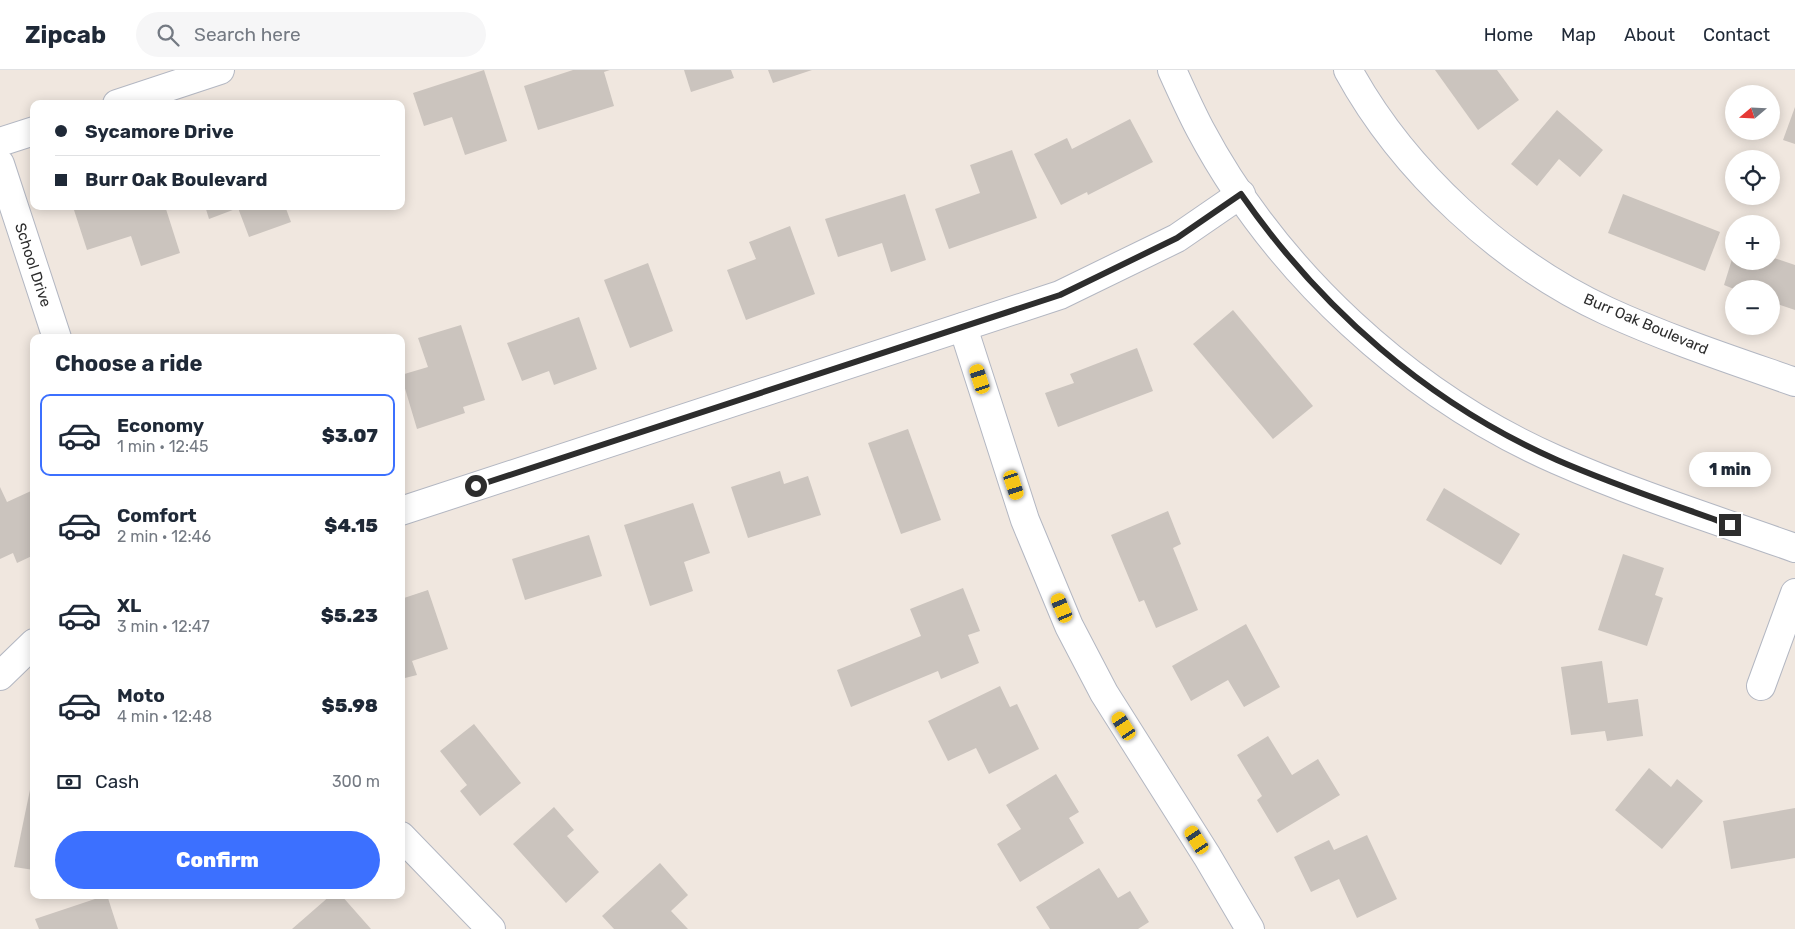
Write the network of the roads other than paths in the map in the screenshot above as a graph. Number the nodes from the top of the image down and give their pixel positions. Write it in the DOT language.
graph roads {
  1 [pos="220,70"];
  2 [pos="1172,70"];
  3 [pos="1348,70"];
  4 [pos="129,100"];
  5 [pos="30,132"];
  6 [pos="0,142"];
  7 [pos="0,164"];
  8 [pos="1241,194"];
  9 [pos="963,327"];
  10 [pos="56,334"];
  11 [pos="1795,382"];
  12 [pos="405,510"];
  13 [pos="1795,548"];
  14 [pos="1795,593"];
  15 [pos="30,647"];
  16 [pos="0,676"];
  17 [pos="1762,686"];
  18 [pos="405,840"];
  19 [pos="491,929"];
  20 [pos="1250,929"];
  1 -- 4 [label="street"];
  2 -- 8 [label="street"];
  3 -- 11 [label="street, Burr Oak Boulevard"];
  5 -- 6 [label="street"];
  7 -- 10 [label="street, School Drive"];
  8 -- 9 [label="street"];
  8 -- 13 [label="street"];
  9 -- 12 [label="street"];
  9 -- 20 [label="street"];
  14 -- 17 [label="street"];
  15 -- 16 [label="street"];
  18 -- 19 [label="street"];
}
